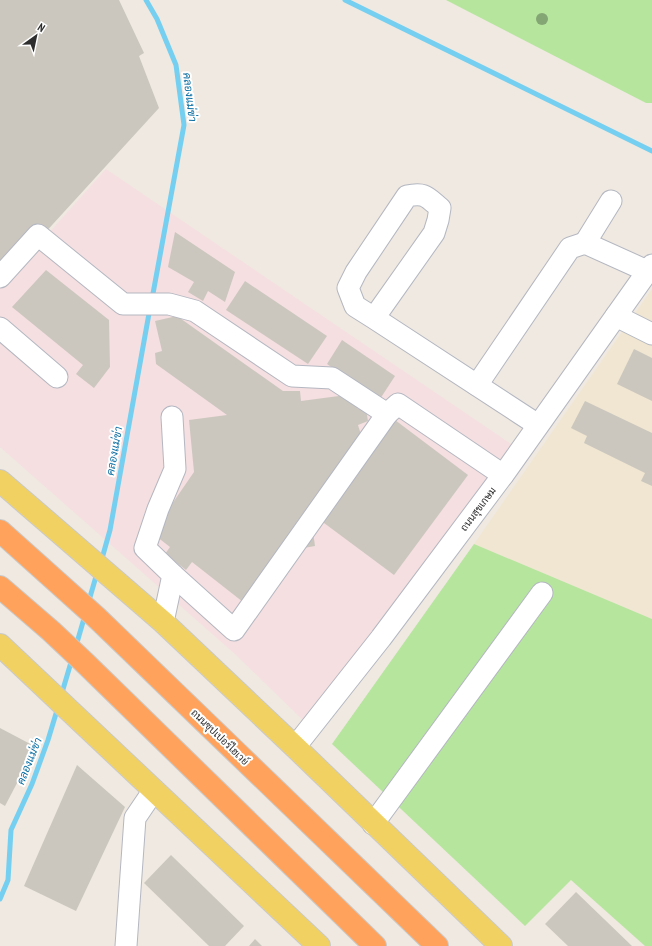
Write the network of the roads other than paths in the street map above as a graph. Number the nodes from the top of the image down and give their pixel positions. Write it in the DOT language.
graph roads {
  1 [pos="611,201"];
  2 [pos="585,243"];
  3 [pos="650,268"];
  4 [pos="0,277"];
  5 [pos="616,316"];
  6 [pos="374,318"];
  7 [pos="0,328"];
  8 [pos="652,334"];
  9 [pos="57,377"];
  10 [pos="477,385"];
  11 [pos="387,414"];
  12 [pos="172,417"];
  13 [pos="538,425"];
  14 [pos="503,475"];
  15 [pos="0,481"];
  16 [pos="0,531"];
  17 [pos="174,576"];
  18 [pos="0,587"];
  19 [pos="542,593"];
  20 [pos="163,622"];
  21 [pos="0,645"];
  22 [pos="295,747"];
  23 [pos="154,790"];
  24 [pos="373,824"];
  25 [pos="126,946"];
  26 [pos="319,946"];
  27 [pos="375,946"];
  28 [pos="437,946"];
  29 [pos="500,946"];
  1 -- 2 [label="street"];
  2 -- 3 [label="street"];
  2 -- 10 [label="street"];
  3 -- 5 [label="street, ถนนสุขเกษม"];
  4 -- 11 [label="street"];
  5 -- 8 [label="street"];
  5 -- 13 [label="street, ถนนสุขเกษม"];
  6 -- 6 [label="street"];
  6 -- 10 [label="street"];
  7 -- 9 [label="street"];
  10 -- 13 [label="street"];
  11 -- 14 [label="street"];
  11 -- 17 [label="street"];
  12 -- 17 [label="street"];
  13 -- 14 [label="street, ถนนสุขเกษม"];
  14 -- 22 [label="street, ถนนสุขเกษม"];
  15 -- 20 [label="main road"];
  16 -- 28 [label="highway, ถนนซุปเปอร์ไฮเวย์"];
  17 -- 20 [label="street"];
  18 -- 27 [label="highway"];
  19 -- 24 [label="street"];
  20 -- 22 [label="main road"];
  21 -- 23 [label="main road"];
  22 -- 24 [label="main road"];
  23 -- 25 [label="street"];
  23 -- 26 [label="main road"];
  24 -- 29 [label="main road"];
}
